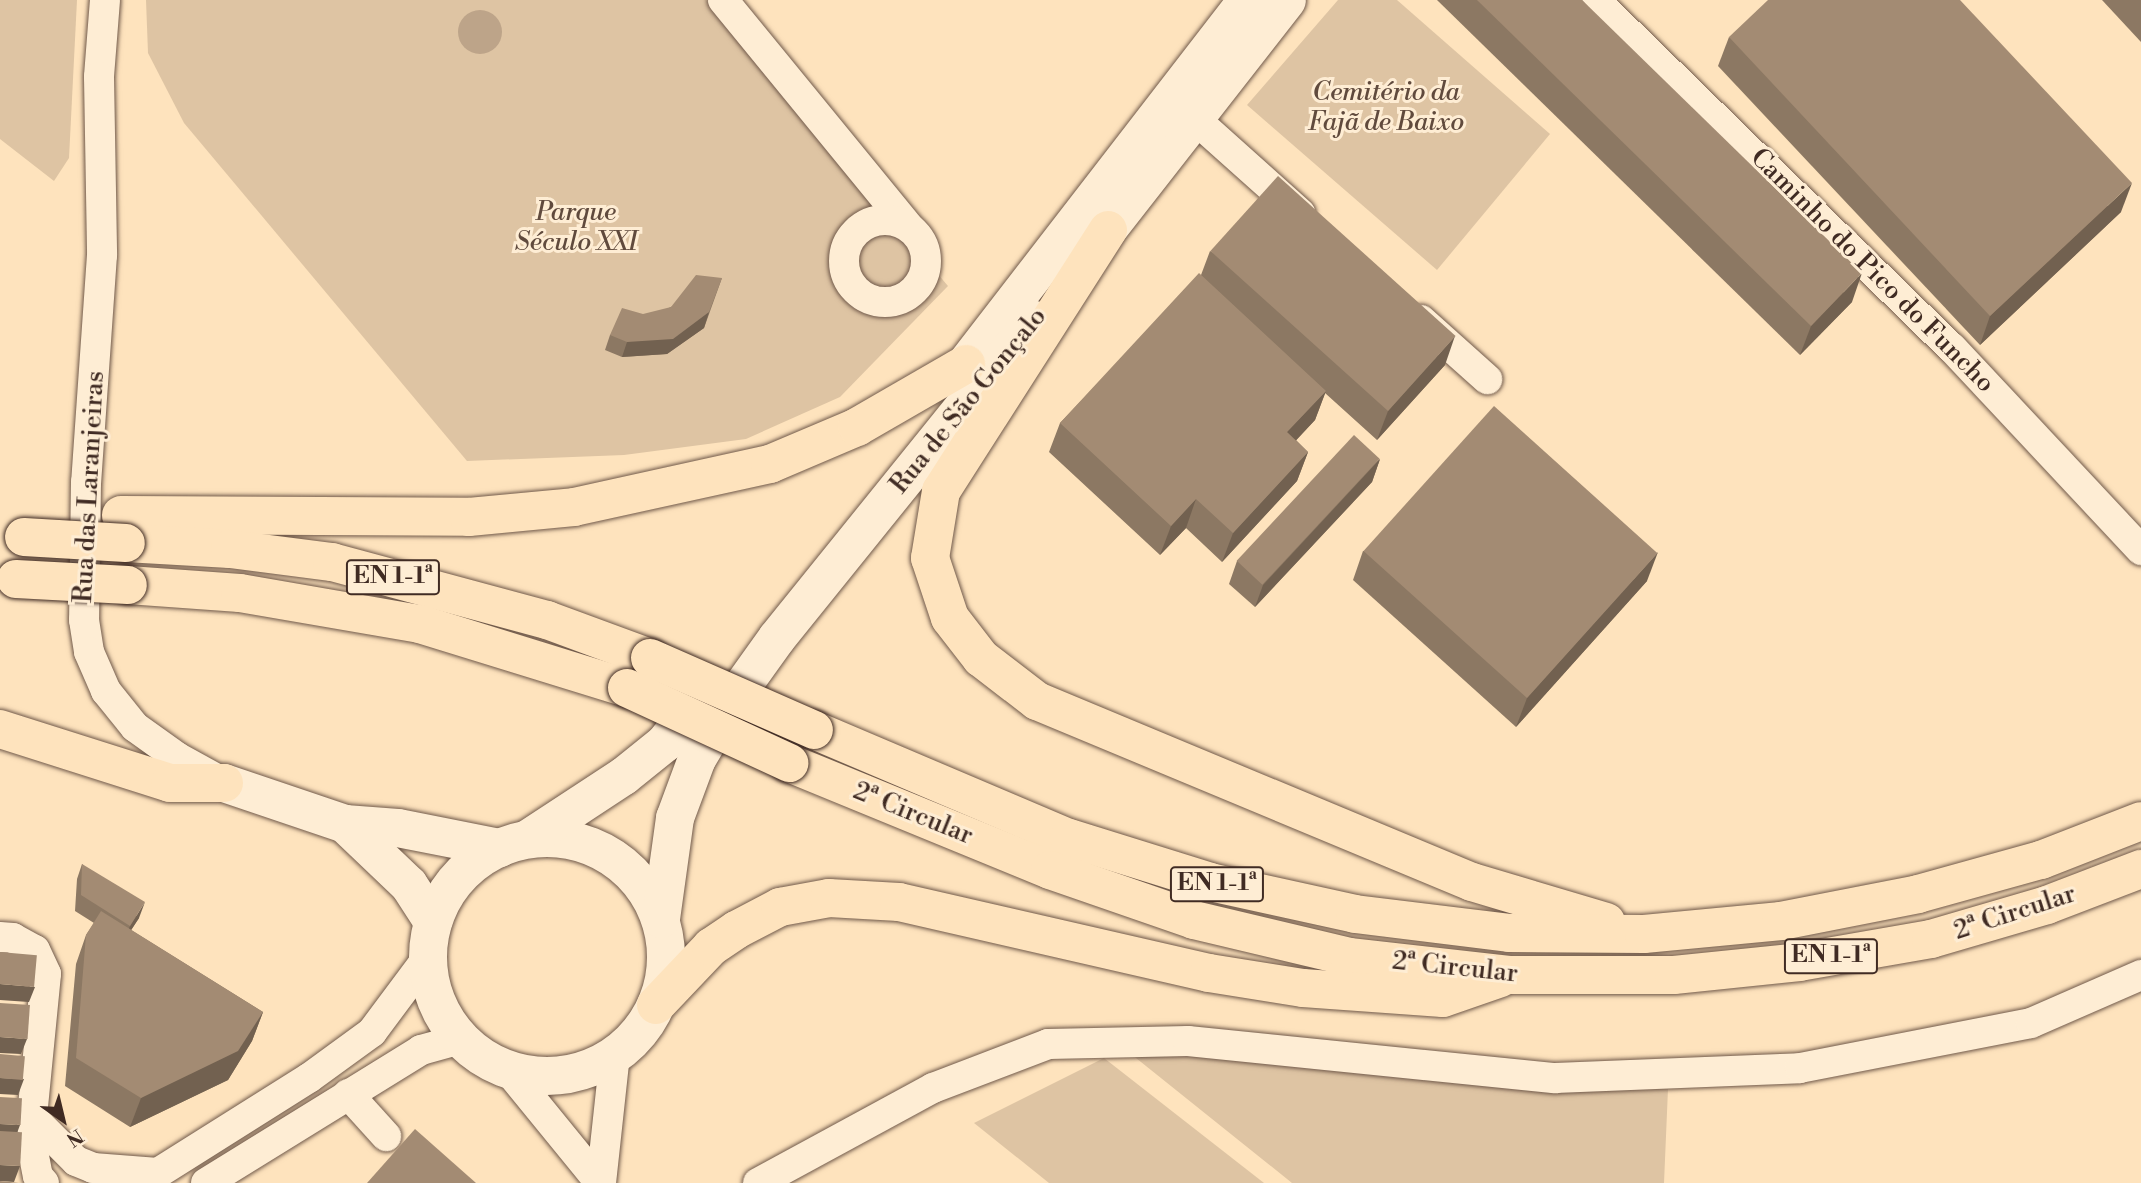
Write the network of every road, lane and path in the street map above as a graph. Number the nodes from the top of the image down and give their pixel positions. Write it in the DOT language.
graph roads {
  1 [pos="105,0"];
  2 [pos="723,0"];
  3 [pos="1247,0"];
  4 [pos="1287,0"];
  5 [pos="1595,0"];
  6 [pos="1196,120"];
  7 [pos="860,170"];
  8 [pos="908,226"];
  9 [pos="861,227"];
  10 [pos="1108,230"];
  11 [pos="1321,232"];
  12 [pos="1404,305"];
  13 [pos="966,364"];
  14 [pos="1487,379"];
  15 [pos="124,529"];
  16 [pos="12,536"];
  17 [pos="2141,550"];
  18 [pos="8,579"];
  19 [pos="638,673"];
  20 [pos="0,729"];
  21 [pos="224,783"];
  22 [pos="2141,821"];
  23 [pos="345,824"];
  24 [pos="514,844"];
  25 [pos="2141,869"];
  26 [pos="661,919"];
  27 [pos="1644,934"];
  28 [pos="7,938"];
  29 [pos="431,940"];
  30 [pos="1509,975"];
  31 [pos="2141,975"];
  32 [pos="656,1005"];
  33 [pos="461,1039"];
  34 [pos="615,1055"];
  35 [pos="508,1070"];
  36 [pos="348,1094"];
  37 [pos="32,1117"];
  38 [pos="386,1136"];
  39 [pos="152,1178"];
  40 [pos="44,1183"];
  41 [pos="206,1183"];
  42 [pos="600,1183"];
  43 [pos="758,1183"];
  1 -- 21 [label="street, Rua das Laranjeiras"];
  2 -- 7 [label="street"];
  3 -- 13 [label="main road, Rua de São Gonçalo"];
  4 -- 6 [label="main road, Rua de São Gonçalo"];
  5 -- 17 [label="street, Caminho do Pico do Funcho"];
  6 -- 10 [label="main road, Rua de São Gonçalo"];
  6 -- 11 [label="street"];
  7 -- 8 [label="street"];
  7 -- 9 [label="street"];
  8 -- 9 [label="street"];
  8 -- 9 [label="street"];
  10 -- 26 [label="main road, Rua de São Gonçalo"];
  10 -- 27 [label="highway"];
  12 -- 14 [label="street"];
  13 -- 15 [label="highway"];
  13 -- 24 [label="main road, Rua de São Gonçalo"];
  15 -- 16 [label="highway, EN 1-1ª, bridge"];
  15 -- 19 [label="highway, EN 1-1ª"];
  18 -- 19 [label="highway, EN 1-1ª, bridge"];
  19 -- 27 [label="highway, 2ª Circular / EN 1-1ª, bridge"];
  19 -- 30 [label="highway, 2ª Circular / EN 1-1ª, bridge"];
  20 -- 21 [label="highway"];
  21 -- 23 [label="main road, Rua das Laranjeiras"];
  22 -- 27 [label="highway, 2ª Circular / EN 1-1ª"];
  23 -- 24 [label="main road, Rua das Laranjeiras"];
  23 -- 29 [label="main road, Rua das Laranjeiras"];
  24 -- 26 [label="main road"];
  24 -- 29 [label="main road"];
  25 -- 30 [label="highway, 2ª Circular / EN 1-1ª"];
  26 -- 32 [label="main road"];
  28 -- 37 [label="street"];
  29 -- 33 [label="main road"];
  29 -- 39 [label="street"];
  30 -- 32 [label="highway"];
  31 -- 43 [label="street"];
  32 -- 34 [label="main road"];
  33 -- 35 [label="main road"];
  33 -- 36 [label="street"];
  34 -- 35 [label="main road"];
  34 -- 42 [label="street"];
  35 -- 42 [label="street"];
  36 -- 38 [label="street"];
  36 -- 41 [label="street"];
  37 -- 39 [label="street"];
  37 -- 40 [label="street"];
}
